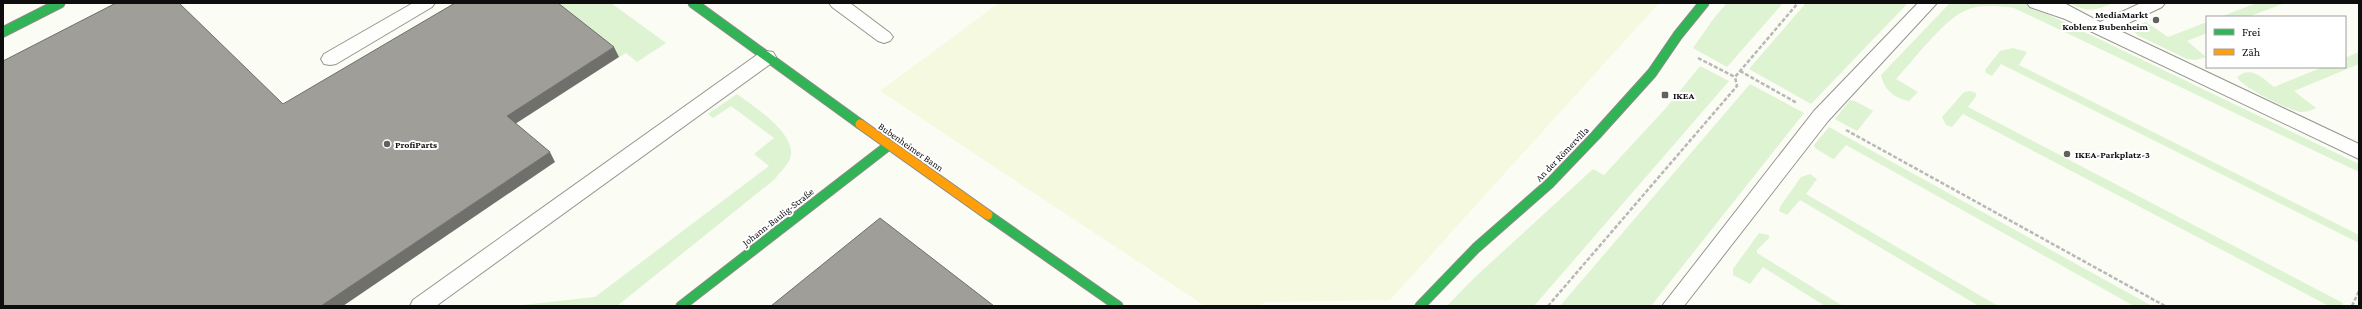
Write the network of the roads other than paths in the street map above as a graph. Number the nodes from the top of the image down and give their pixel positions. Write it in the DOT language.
graph roads {
  1 [pos="60,3"];
  2 [pos="426,3"];
  3 [pos="693,3"];
  4 [pos="838,3"];
  5 [pos="1704,3"];
  6 [pos="1928,3"];
  7 [pos="2036,3"];
  8 [pos="2051,3"];
  9 [pos="2144,5"];
  10 [pos="2077,18"];
  11 [pos="2100,29"];
  12 [pos="3,32"];
  13 [pos="884,36"];
  14 [pos="768,57"];
  15 [pos="330,59"];
  16 [pos="889,145"];
  17 [pos="2359,152"];
  18 [pos="420,306"];
  19 [pos="681,306"];
  20 [pos="1118,306"];
  21 [pos="1420,306"];
  22 [pos="1672,306"];
  1 -- 12 [label="street"];
  2 -- 15 [label="lane"];
  3 -- 14 [label="street, Bubenheimer Bann"];
  4 -- 13 [label="lane"];
  5 -- 21 [label="street, An der Römervilla"];
  6 -- 22 [label="lane"];
  7 -- 10 [label="lane"];
  8 -- 10 [label="lane"];
  9 -- 11 [label="lane"];
  10 -- 11 [label="lane"];
  11 -- 17 [label="lane"];
  14 -- 16 [label="street, Bubenheimer Bann"];
  14 -- 18 [label="lane"];
  16 -- 19 [label="street, Johann-Baulig-Straße"];
  16 -- 20 [label="street, Bubenheimer Bann"];
}
